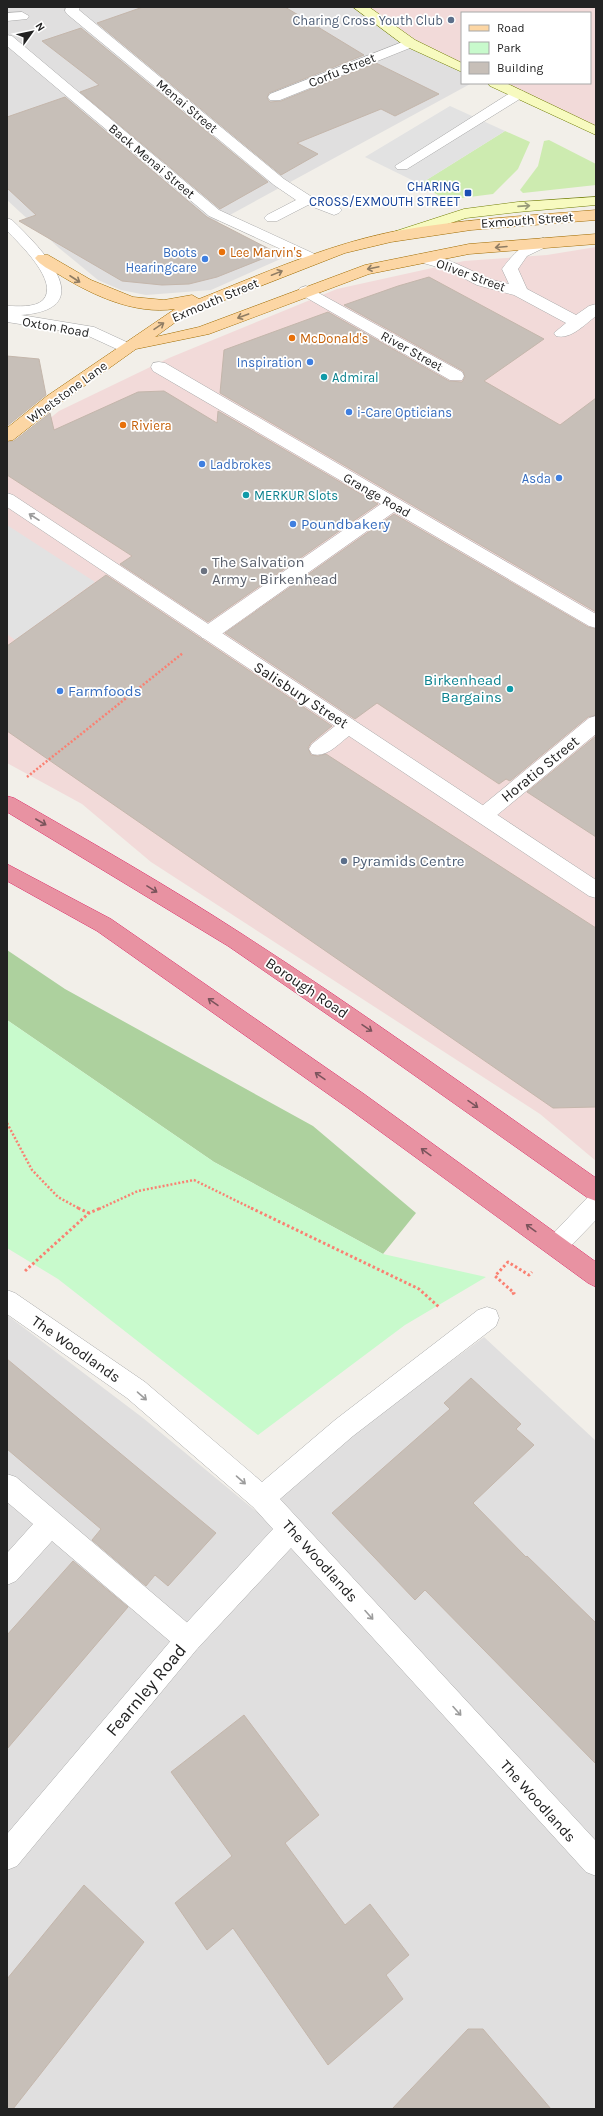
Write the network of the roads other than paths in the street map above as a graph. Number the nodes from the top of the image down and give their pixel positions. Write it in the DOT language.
graph roads {
  1 [pos="73,7"];
  2 [pos="360,7"];
  3 [pos="22,16"];
  4 [pos="7,17"];
  5 [pos="7,39"];
  6 [pos="410,43"];
  7 [pos="461,68"];
  8 [pos="497,84"];
  9 [pos="518,94"];
  10 [pos="275,97"];
  11 [pos="596,131"];
  12 [pos="402,166"];
  13 [pos="307,200"];
  14 [pos="596,201"];
  15 [pos="334,210"];
  16 [pos="596,215"];
  17 [pos="272,218"];
  18 [pos="7,223"];
  19 [pos="392,237"];
  20 [pos="596,239"];
  21 [pos="543,243"];
  22 [pos="42,258"];
  23 [pos="421,258"];
  24 [pos="314,259"];
  25 [pos="306,292"];
  26 [pos="520,292"];
  27 [pos="219,296"];
  28 [pos="595,309"];
  29 [pos="7,311"];
  30 [pos="7,318"];
  31 [pos="578,322"];
  32 [pos="562,333"];
  33 [pos="127,348"];
  34 [pos="159,367"];
  35 [pos="456,376"];
  36 [pos="7,436"];
  37 [pos="7,499"];
  38 [pos="393,504"];
  39 [pos="596,622"];
  40 [pos="209,633"];
  41 [pos="596,723"];
  42 [pos="349,726"];
  43 [pos="319,750"];
  44 [pos="7,802"];
  45 [pos="484,815"];
  46 [pos="7,872"];
  47 [pos="596,890"];
  48 [pos="596,1191"];
  49 [pos="596,1204"];
  50 [pos="556,1246"];
  51 [pos="596,1276"];
  52 [pos="7,1301"];
  53 [pos="487,1318"];
  54 [pos="7,1486"];
  55 [pos="262,1498"];
  56 [pos="51,1523"];
  57 [pos="290,1529"];
  58 [pos="7,1572"];
  59 [pos="188,1640"];
  60 [pos="7,1856"];
  61 [pos="596,1862"];
  1 -- 13 [label="street, Menai Street"];
  2 -- 6 [label="street"];
  3 -- 4 [label="street"];
  5 -- 24 [label="street, Back Menai Street"];
  6 -- 7 [label="street"];
  6 -- 10 [label="street, Corfu Street"];
  8 -- 9 [label="street"];
  9 -- 11 [label="street"];
  9 -- 12 [label="street"];
  13 -- 15 [label="street, Menai Street"];
  13 -- 17 [label="street"];
  19 -- 14 [label="street, one-way"];
  16 -- 19 [label="main road, Exmouth Street"];
  18 -- 22 [label="street"];
  19 -- 24 [label="main road, Exmouth Street"];
  20 -- 21 [label="main road, Exmouth Street"];
  21 -- 23 [label="main road, Exmouth Street, one-way"];
  21 -- 26 [label="street, Oliver Street"];
  22 -- 27 [label="main road, one-way"];
  22 -- 29 [label="street"];
  23 -- 25 [label="main road, Exmouth Street, one-way"];
  23 -- 26 [label="street, Oliver Street"];
  27 -- 24 [label="main road, Exmouth Street, one-way"];
  25 -- 33 [label="main road, Exmouth Street, one-way"];
  25 -- 35 [label="street, River Street"];
  26 -- 31 [label="street, Oliver Street"];
  33 -- 27 [label="main road, Exmouth Street, one-way"];
  28 -- 31 [label="street"];
  30 -- 33 [label="street, Oxton Road"];
  31 -- 32 [label="street"];
  33 -- 36 [label="main road, Whetstone Lane"];
  34 -- 38 [label="street, Grange Road"];
  40 -- 37 [label="street, Salisbury Street, one-way"];
  38 -- 39 [label="street, Grange Road"];
  38 -- 40 [label="street"];
  40 -- 42 [label="street, Salisbury Street"];
  41 -- 45 [label="street, Horatio Street"];
  42 -- 43 [label="street"];
  42 -- 45 [label="street, Salisbury Street"];
  44 -- 48 [label="highway, Borough Road, one-way"];
  45 -- 47 [label="street, Salisbury Street"];
  50 -- 46 [label="highway, one-way"];
  49 -- 50 [label="street"];
  50 -- 51 [label="highway"];
  52 -- 55 [label="street, The Woodlands, one-way"];
  53 -- 55 [label="street"];
  54 -- 56 [label="street"];
  55 -- 57 [label="street, The Woodlands"];
  56 -- 58 [label="street"];
  56 -- 59 [label="street"];
  57 -- 59 [label="street, Fearnley Road"];
  57 -- 61 [label="street, The Woodlands, one-way"];
  59 -- 60 [label="street, Fearnley Road"];
}
